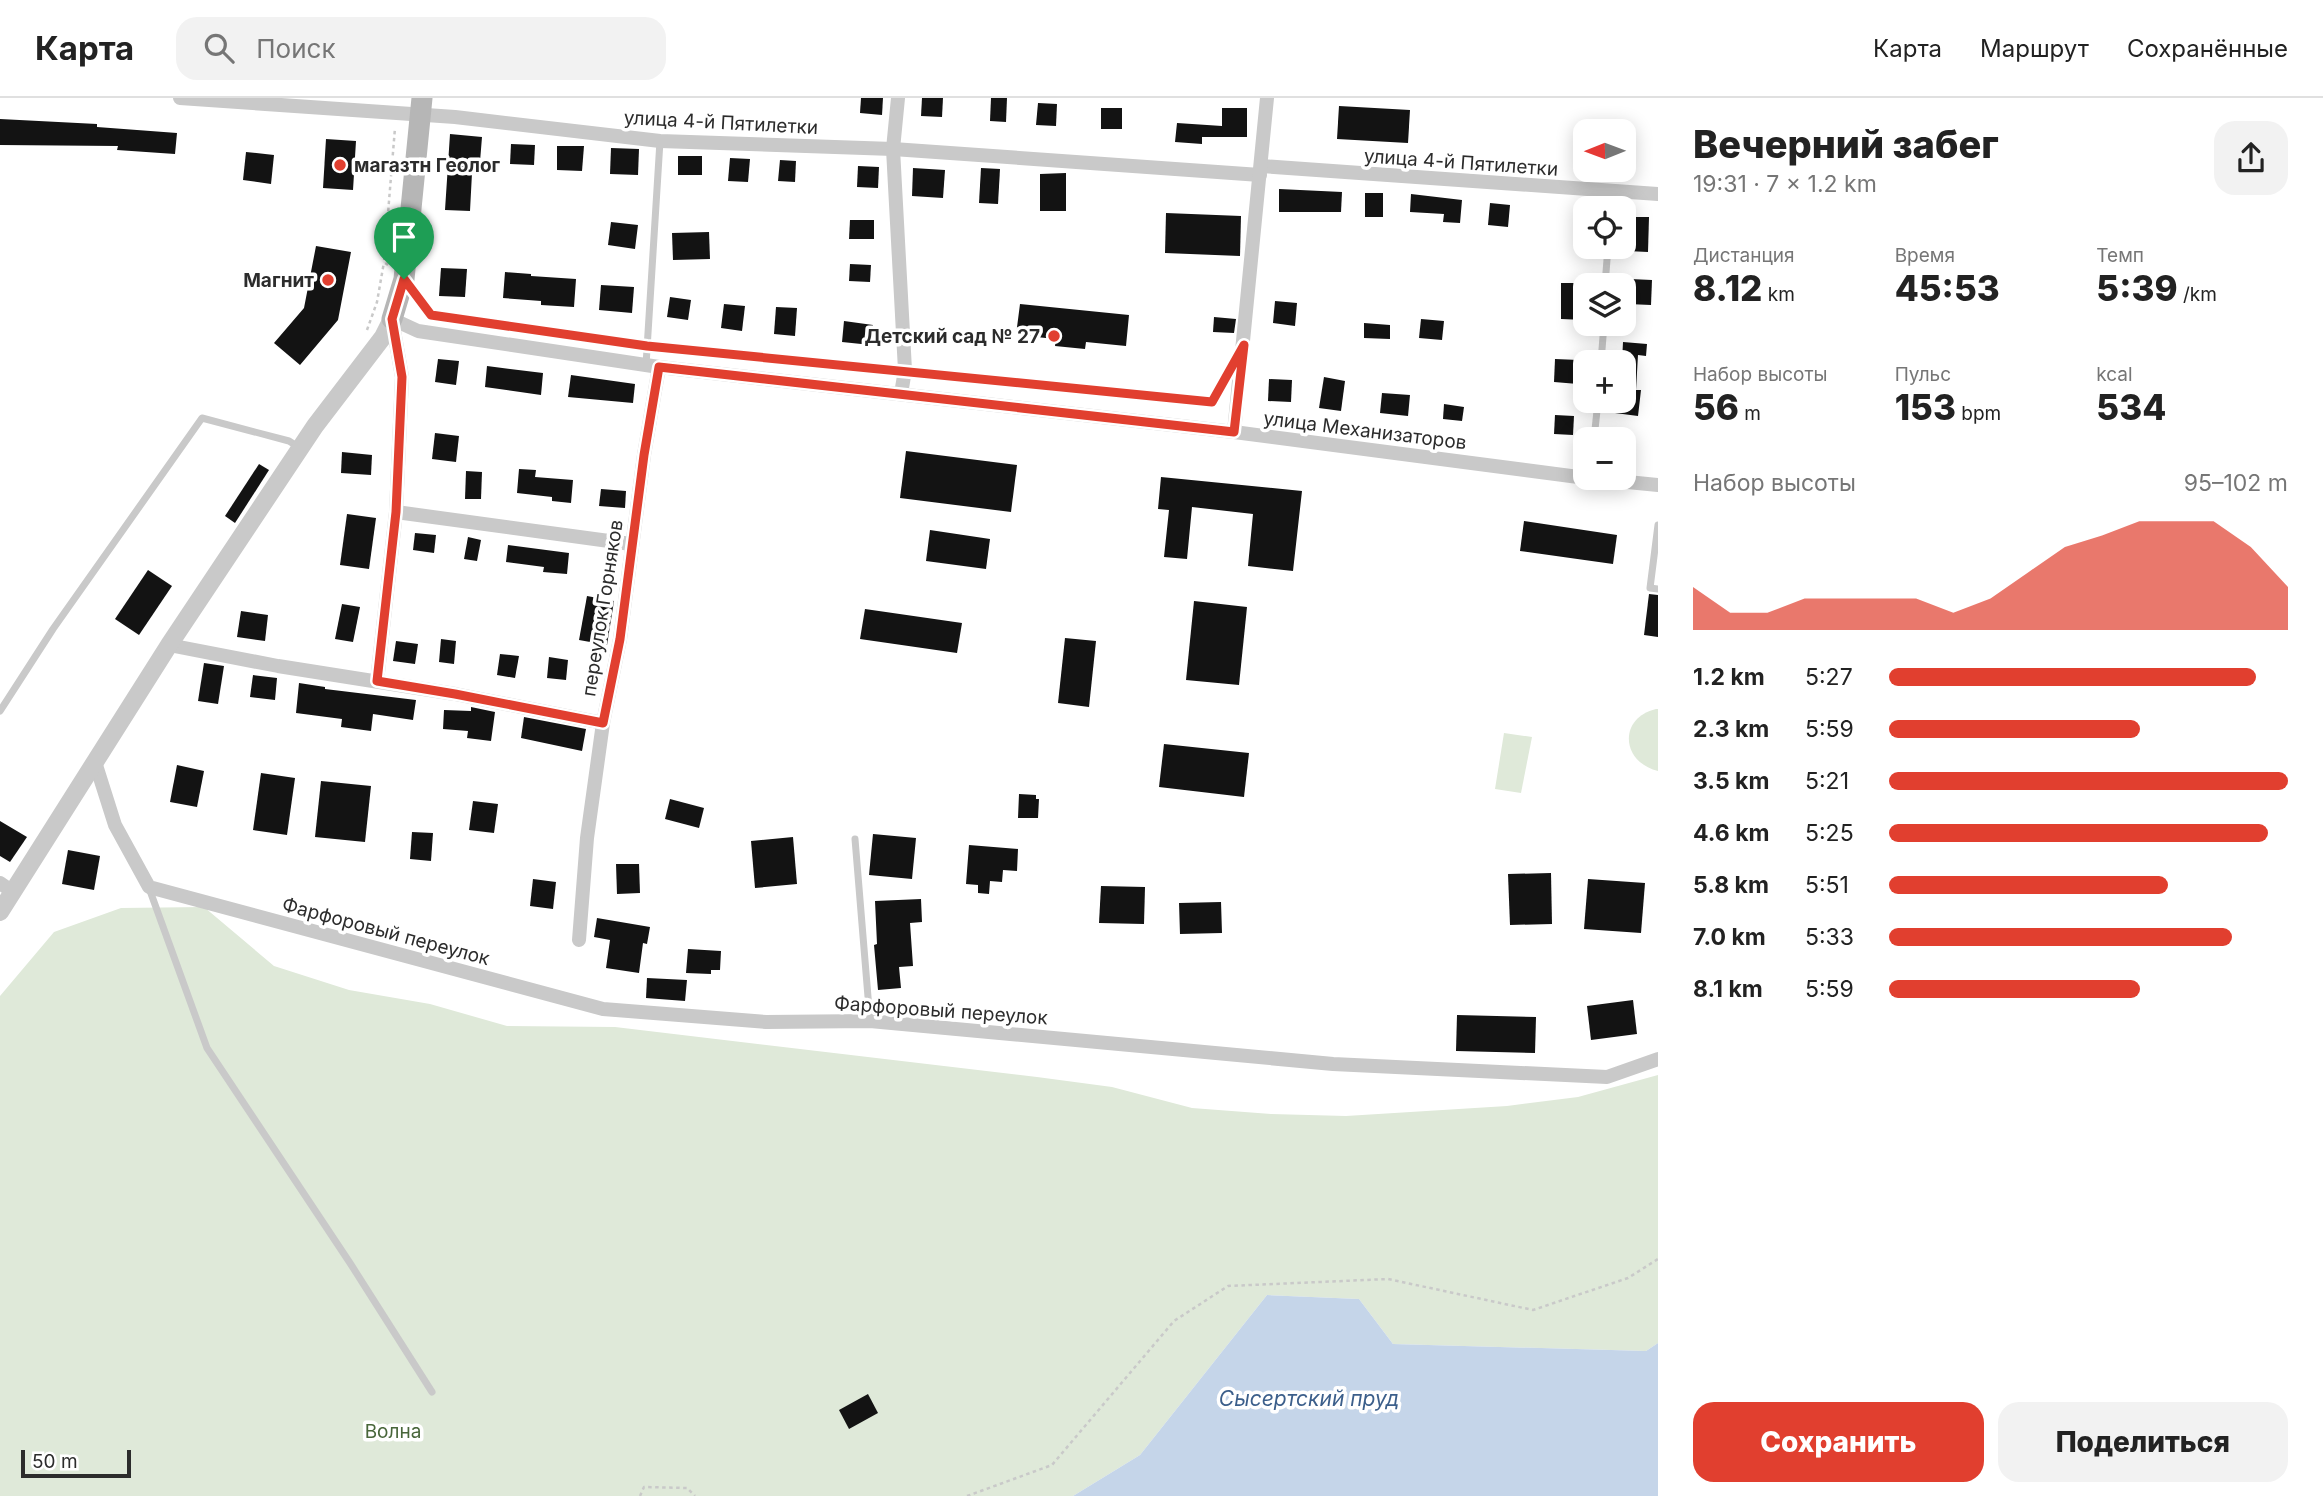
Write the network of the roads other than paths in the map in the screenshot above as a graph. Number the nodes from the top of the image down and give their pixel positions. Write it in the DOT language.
graph roads {
  1 [pos="181,98"];
  2 [pos="898,98"];
  3 [pos="1267,98"];
  4 [pos="421,107"];
  5 [pos="660,141"];
  6 [pos="893,149"];
  7 [pos="1261,170"];
  8 [pos="1612,191"];
  9 [pos="1658,194"];
  10 [pos="1612,196"];
  11 [pos="392,319"];
  12 [pos="653,366"];
  13 [pos="901,394"];
  14 [pos="1234,432"];
  15 [pos="300,449"];
  16 [pos="1573,476"];
  17 [pos="1636,483"];
  18 [pos="1658,485"];
  19 [pos="396,512"];
  20 [pos="1658,525"];
  21 [pos="631,544"];
  22 [pos="1658,589"];
  23 [pos="169,645"];
  24 [pos="377,681"];
  25 [pos="0,711"];
  26 [pos="603,723"];
  27 [pos="95,762"];
  28 [pos="855,839"];
  29 [pos="149,887"];
  30 [pos="7,888"];
  31 [pos="0,912"];
  32 [pos="579,940"];
  33 [pos="870,1021"];
  34 [pos="1658,1059"];
  35 [pos="432,1392"];
  1 -- 4 [label="street, улица 4-й Пятилетки"];
  2 -- 6 [label="street"];
  3 -- 7 [label="street"];
  4 -- 5 [label="street, улица 4-й Пятилетки"];
  4 -- 11 [label="main road"];
  5 -- 6 [label="street, улица 4-й Пятилетки"];
  5 -- 12 [label="lane"];
  6 -- 7 [label="street, улица 4-й Пятилетки"];
  6 -- 13 [label="street"];
  7 -- 8 [label="street, улица 4-й Пятилетки"];
  7 -- 14 [label="street"];
  8 -- 9 [label="street, улица 4-й Пятилетки"];
  8 -- 10 [label="lane"];
  11 -- 12 [label="street, улица Механизаторов"];
  11 -- 15 [label="street"];
  11 -- 19 [label="street"];
  12 -- 13 [label="street, улица Механизаторов"];
  12 -- 21 [label="street, переулок Горняков"];
  13 -- 14 [label="street, улица Механизаторов"];
  14 -- 16 [label="street, улица Механизаторов"];
  15 -- 23 [label="street"];
  15 -- 25 [label="lane"];
  17 -- 18 [label="street, улица Механизаторов"];
  19 -- 21 [label="street"];
  19 -- 24 [label="street"];
  20 -- 22 [label="lane"];
  21 -- 26 [label="street, переулок Горняков"];
  23 -- 24 [label="street"];
  23 -- 27 [label="street"];
  24 -- 26 [label="street"];
  26 -- 32 [label="street, переулок Горняков"];
  27 -- 29 [label="street"];
  27 -- 30 [label="street"];
  28 -- 33 [label="lane"];
  29 -- 33 [label="street, Фарфоровый переулок"];
  29 -- 35 [label="lane"];
  30 -- 31 [label="street"];
  33 -- 34 [label="street, Фарфоровый переулок"];
}
